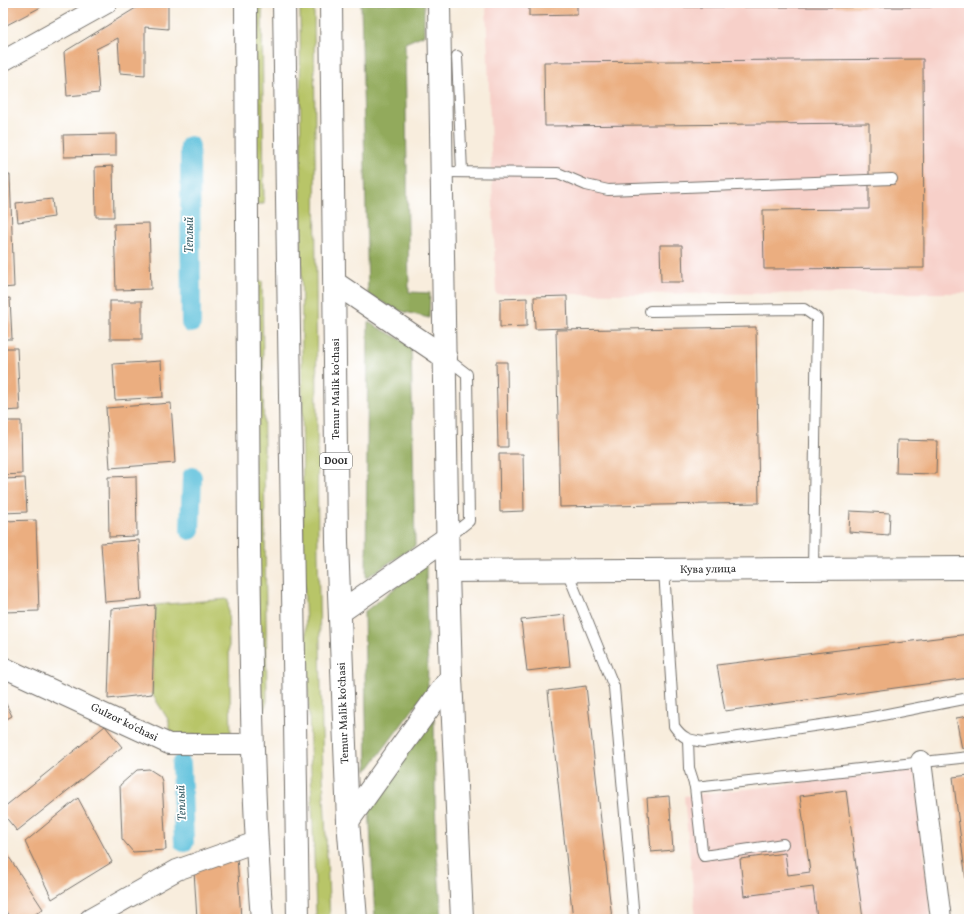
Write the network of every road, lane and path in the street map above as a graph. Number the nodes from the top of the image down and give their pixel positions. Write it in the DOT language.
graph roads {
  1 [pos="107,3"];
  2 [pos="246,3"];
  3 [pos="284,3"];
  4 [pos="332,3"];
  5 [pos="439,3"];
  6 [pos="456,56"];
  7 [pos="3,61"];
  8 [pos="452,172"];
  9 [pos="892,179"];
  10 [pos="335,283"];
  11 [pos="650,311"];
  12 [pos="446,358"];
  13 [pos="447,538"];
  14 [pos="969,568"];
  15 [pos="813,569"];
  16 [pos="664,570"];
  17 [pos="448,571"];
  18 [pos="567,571"];
  19 [pos="340,612"];
  20 [pos="3,667"];
  21 [pos="450,677"];
  22 [pos="969,698"];
  23 [pos="688,740"];
  24 [pos="252,744"];
  25 [pos="969,756"];
  26 [pos="920,761"];
  27 [pos="695,787"];
  28 [pos="348,821"];
  29 [pos="256,842"];
  30 [pos="784,844"];
  31 [pos="90,919"];
  32 [pos="262,919"];
  33 [pos="298,919"];
  34 [pos="356,919"];
  35 [pos="462,919"];
  36 [pos="634,919"];
  37 [pos="941,919"];
  1 -- 7 [label="street"];
  2 -- 24 [label="main road"];
  3 -- 33 [label="main road"];
  4 -- 10 [label="main road, Temur Malik ko'chasi / D001"];
  5 -- 8 [label="main road"];
  6 -- 8 [label="lane"];
  8 -- 9 [label="lane"];
  8 -- 12 [label="main road"];
  10 -- 12 [label="main road"];
  10 -- 19 [label="main road, Temur Malik ko'chasi / D001"];
  11 -- 15 [label="lane"];
  12 -- 13 [label="main road"];
  13 -- 17 [label="main road"];
  13 -- 19 [label="main road"];
  14 -- 15 [label="main road, Кува улица"];
  15 -- 16 [label="main road, Кува улица"];
  16 -- 18 [label="main road, Кува улица"];
  16 -- 23 [label="lane"];
  17 -- 18 [label="main road, Кува улица"];
  17 -- 21 [label="main road"];
  18 -- 36 [label="lane"];
  19 -- 28 [label="main road, Temur Malik ko'chasi / D001"];
  20 -- 24 [label="street, Gulzor ko'chasi"];
  21 -- 28 [label="main road"];
  21 -- 35 [label="main road"];
  22 -- 23 [label="lane"];
  23 -- 27 [label="lane"];
  24 -- 29 [label="main road"];
  25 -- 26 [label="lane"];
  26 -- 27 [label="lane"];
  26 -- 37 [label="street"];
  27 -- 30 [label="lane"];
  28 -- 34 [label="main road, Temur Malik ko'chasi / D001"];
  29 -- 31 [label="street"];
  29 -- 32 [label="main road"];
}
